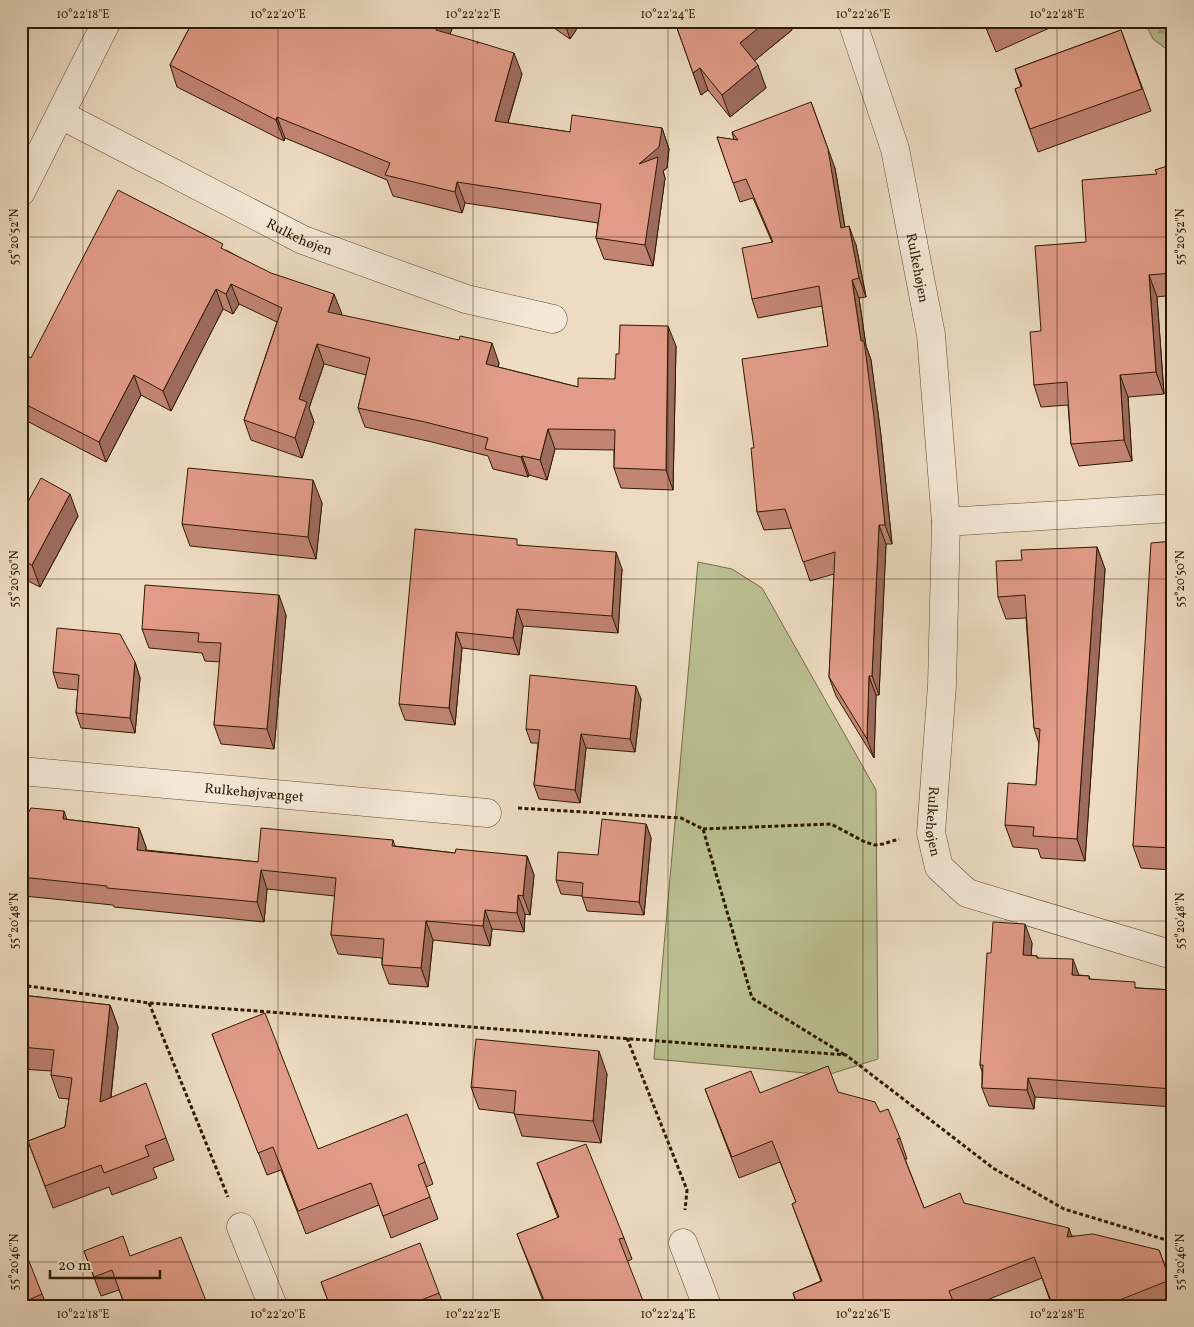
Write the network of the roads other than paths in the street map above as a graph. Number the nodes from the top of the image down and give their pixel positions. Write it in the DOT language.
graph roads {
  1 [pos="107,21"];
  2 [pos="852,21"];
  3 [pos="61,115"];
  4 [pos="21,192"];
  5 [pos="553,319"];
  6 [pos="1173,508"];
  7 [pos="946,522"];
  8 [pos="21,771"];
  9 [pos="487,813"];
  10 [pos="1173,955"];
  11 [pos="240,1228"];
  12 [pos="684,1244"];
  13 [pos="274,1306"];
  14 [pos="707,1306"];
  1 -- 3 [label="street"];
  2 -- 7 [label="street, Rulkehøjen"];
  3 -- 4 [label="street"];
  3 -- 5 [label="street, Rulkehøjen"];
  6 -- 7 [label="street"];
  7 -- 10 [label="street, Rulkehøjen"];
  8 -- 9 [label="street, Rulkehøjvænget"];
  11 -- 13 [label="street"];
  12 -- 14 [label="street"];
}
